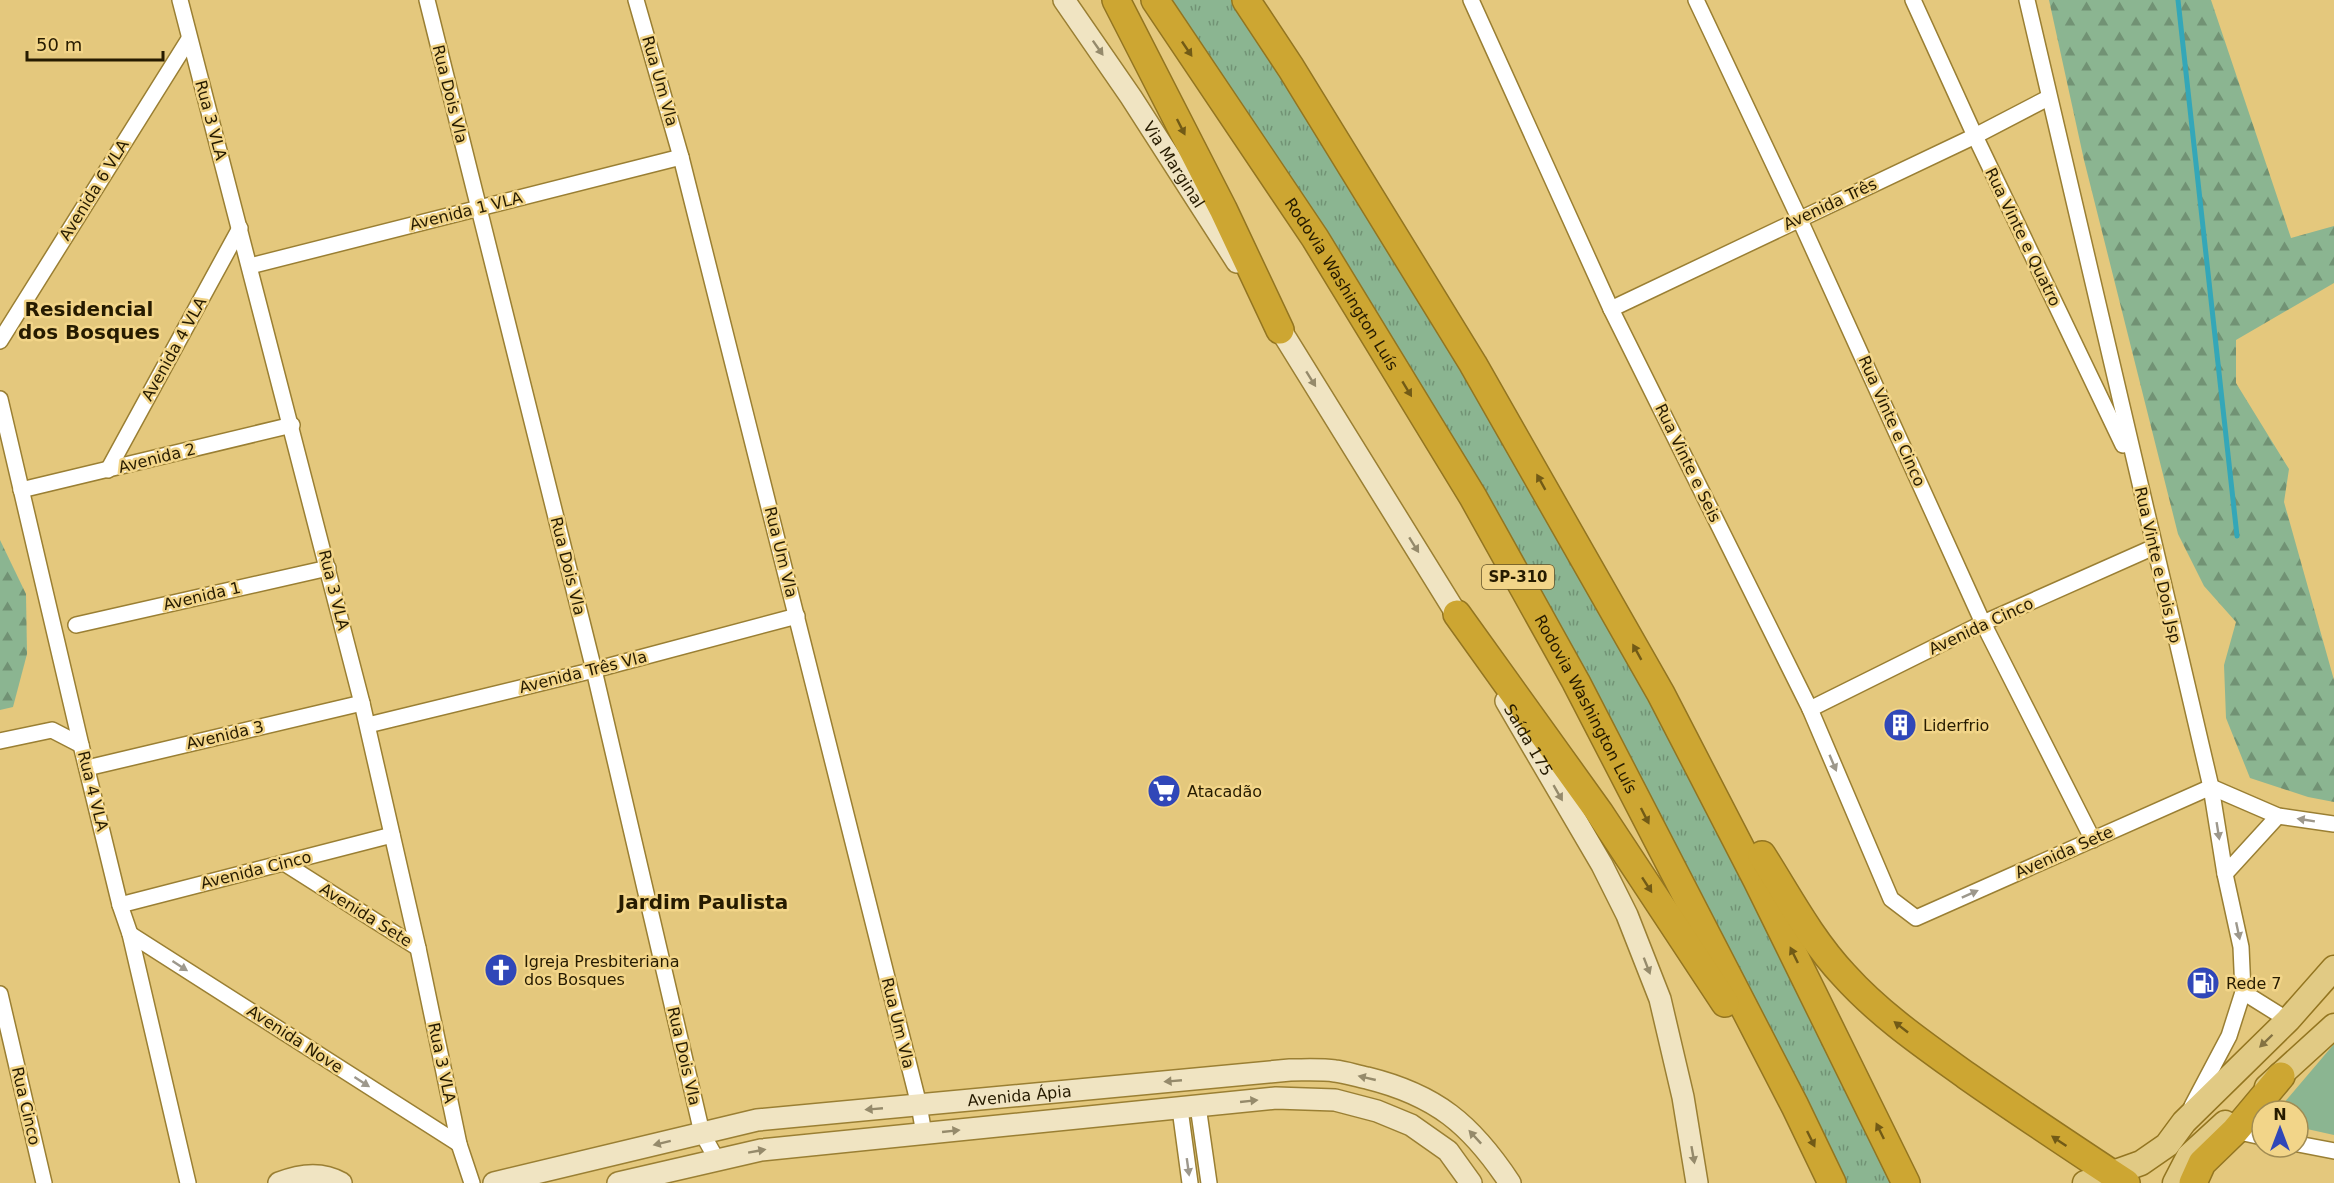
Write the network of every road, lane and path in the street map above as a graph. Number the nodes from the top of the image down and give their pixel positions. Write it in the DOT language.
graph roads {
  1 [pos="180,0"];
  2 [pos="427,0"];
  3 [pos="636,0"];
  4 [pos="1064,0"];
  5 [pos="1116,0"];
  6 [pos="1155,0"];
  7 [pos="1246,0"];
  8 [pos="1471,0"];
  9 [pos="1696,0"];
  10 [pos="1913,0"];
  11 [pos="2027,0"];
  12 [pos="189,39"];
  13 [pos="2048,98"];
  14 [pos="1975,136"];
  15 [pos="681,157"];
  16 [pos="478,208"];
  17 [pos="1799,218"];
  18 [pos="240,228"];
  19 [pos="250,266"];
  20 [pos="1611,309"];
  21 [pos="1280,330"];
  22 [pos="0,341"];
  23 [pos="0,399"];
  24 [pos="292,425"];
  25 [pos="108,470"];
  26 [pos="2136,472"];
  27 [pos="21,490"];
  28 [pos="2154,547"];
  29 [pos="328,568"];
  30 [pos="1457,614"];
  31 [pos="797,616"];
  32 [pos="1983,623"];
  33 [pos="76,625"];
  34 [pos="594,670"];
  35 [pos="1661,694"];
  36 [pos="362,703"];
  37 [pos="1810,709"];
  38 [pos="368,725"];
  39 [pos="0,741"];
  40 [pos="81,745"];
  41 [pos="87,768"];
  42 [pos="2211,787"];
  43 [pos="2278,816"];
  44 [pos="2334,824"];
  45 [pos="392,835"];
  46 [pos="2093,840"];
  47 [pos="284,863"];
  48 [pos="2225,874"];
  49 [pos="120,905"];
  50 [pos="1916,918"];
  51 [pos="130,934"];
  52 [pos="418,948"];
  53 [pos="2334,968"];
  54 [pos="2243,992"];
  55 [pos="0,994"];
  56 [pos="2288,1020"];
  57 [pos="2334,1026"];
  58 [pos="2281,1076"];
  59 [pos="919,1105"];
  60 [pos="1795,1106"];
  61 [pos="1189,1107"];
  62 [pos="2184,1122"];
  63 [pos="2235,1131"];
  64 [pos="702,1133"];
  65 [pos="924,1134"];
  66 [pos="2250,1134"];
  67 [pos="459,1144"];
  68 [pos="2310,1146"];
  69 [pos="2334,1151"];
  70 [pos="717,1160"];
  71 [pos="2107,1180"];
  72 [pos="44,1183"];
  73 [pos="188,1183"];
  74 [pos="279,1183"];
  75 [pos="341,1183"];
  76 [pos="472,1183"];
  77 [pos="494,1183"];
  78 [pos="618,1183"];
  79 [pos="1190,1183"];
  80 [pos="1209,1183"];
  81 [pos="1471,1183"];
  82 [pos="1510,1183"];
  83 [pos="1697,1183"];
  84 [pos="1832,1183"];
  85 [pos="1906,1183"];
  86 [pos="2175,1183"];
  87 [pos="2193,1183"];
  1 -- 12 [label="street, Rua 3 VLA"];
  2 -- 16 [label="street, Rua Dois Vla"];
  3 -- 15 [label="street, Rua Um Vla"];
  4 -- 21 [label="street, Via Marginal, one-way"];
  5 -- 21 [label="highway, one-way"];
  6 -- 60 [label="highway, Rodovia Washington Luís / SP-310, one-way"];
  35 -- 7 [label="highway, one-way"];
  8 -- 20 [label="street, Rua Vinte e Seis"];
  9 -- 17 [label="street, Rua Vinte e Cinco"];
  10 -- 14 [label="street, Rua Vinte e Quatro"];
  11 -- 13 [label="street, Rua Vinte e Dois Jsp"];
  12 -- 18 [label="street, Rua 3 VLA"];
  12 -- 22 [label="street, Avenida 6 VLA"];
  13 -- 14 [label="street, Avenida Três"];
  13 -- 26 [label="street, Rua Vinte e Dois Jsp"];
  14 -- 17 [label="street, Avenida Três"];
  14 -- 26 [label="street, Rua Vinte e Quatro"];
  15 -- 16 [label="street, Avenida 1 VLA"];
  15 -- 31 [label="street, Rua Um Vla"];
  16 -- 19 [label="street, Avenida 1 VLA"];
  16 -- 34 [label="street, Rua Dois Vla"];
  17 -- 20 [label="street, Avenida Três"];
  17 -- 32 [label="street, Rua Vinte e Cinco"];
  18 -- 19 [label="street, Rua 3 VLA"];
  18 -- 25 [label="street, Avenida 4 VLA"];
  19 -- 24 [label="street, Rua 3 VLA"];
  20 -- 37 [label="street, Rua Vinte e Seis"];
  21 -- 30 [label="street, Saída 175, one-way"];
  23 -- 27 [label="street, Rua 4 VLA"];
  24 -- 25 [label="street, Avenida 2"];
  24 -- 29 [label="street, Rua 3 VLA"];
  25 -- 27 [label="street, Avenida 2"];
  26 -- 28 [label="street, Rua Vinte e Dois Jsp"];
  27 -- 40 [label="street, Rua 4 VLA"];
  28 -- 32 [label="street, Avenida Cinco"];
  28 -- 42 [label="street, Rua Vinte e Dois Jsp"];
  29 -- 33 [label="street, Avenida 1"];
  29 -- 36 [label="street, Rua 3 VLA"];
  30 -- 60 [label="highway, one-way"];
  30 -- 83 [label="street, Saída 175, one-way"];
  31 -- 34 [label="street, Avenida Três Vla"];
  31 -- 59 [label="street, Rua Um Vla"];
  32 -- 37 [label="street, Avenida Cinco"];
  32 -- 46 [label="street, Rua Vinte e Cinco"];
  34 -- 38 [label="street, Avenida Três Vla"];
  34 -- 64 [label="street, Rua Dois Vla"];
  71 -- 35 [label="highway, one-way"];
  85 -- 35 [label="highway, one-way"];
  36 -- 38 [label="street, Rua 3 VLA"];
  36 -- 41 [label="street, Avenida 3"];
  37 -- 50 [label="street, Rua Vinte e Seis, one-way"];
  38 -- 45 [label="street, Rua 3 VLA"];
  39 -- 40 [label="street"];
  40 -- 41 [label="street, Rua 4 VLA"];
  41 -- 49 [label="street, Rua 4 VLA"];
  42 -- 43 [label="street"];
  42 -- 46 [label="street, Avenida Sete"];
  42 -- 48 [label="street, Rua Vinte e Dois Jsp, one-way"];
  44 -- 43 [label="street, one-way"];
  43 -- 48 [label="street"];
  45 -- 47 [label="street, Avenida Cinco"];
  45 -- 52 [label="street, Rua 3 VLA"];
  50 -- 46 [label="street, Avenida Sete, one-way"];
  47 -- 49 [label="street, Avenida Cinco"];
  47 -- 52 [label="street, Avenida Sete"];
  48 -- 54 [label="street, Rua Vinte e Dois Jsp, one-way"];
  49 -- 51 [label="street, Rua 4 VLA"];
  51 -- 67 [label="street, Avenida Nove, one-way"];
  51 -- 73 [label="street, Rua 4 VLA"];
  52 -- 67 [label="street, Rua 3 VLA"];
  53 -- 56 [label="main road"];
  54 -- 56 [label="street"];
  54 -- 62 [label="street, Rua Vinte e Dois Jsp"];
  55 -- 72 [label="street, Rua Cinco"];
  56 -- 62 [label="main road, one-way"];
  57 -- 58 [label="main road"];
  58 -- 63 [label="highway"];
  58 -- 86 [label="main road"];
  59 -- 64 [label="street, Avenida Ápia, one-way"];
  59 -- 65 [label="street, Rua Um Vla"];
  82 -- 59 [label="street, Avenida Ápia, one-way"];
  60 -- 84 [label="highway, Rodovia Washington Luís / SP-310, one-way"];
  65 -- 61 [label="street, Avenida Ápia, one-way"];
  61 -- 79 [label="street, one-way"];
  61 -- 80 [label="street"];
  61 -- 81 [label="street, Avenida Ápia, one-way"];
  62 -- 71 [label="main road"];
  63 -- 66 [label="street"];
  63 -- 87 [label="highway"];
  64 -- 70 [label="street, Rua Dois Vla"];
  64 -- 77 [label="street, Avenida Ápia, one-way"];
  70 -- 65 [label="street, Avenida Ápia, one-way"];
  67 -- 76 [label="street, Rua 3 VLA"];
  68 -- 69 [label="street"];
  70 -- 78 [label="street, Avenida Ápia"];
  74 -- 75 [label="street"];
}
